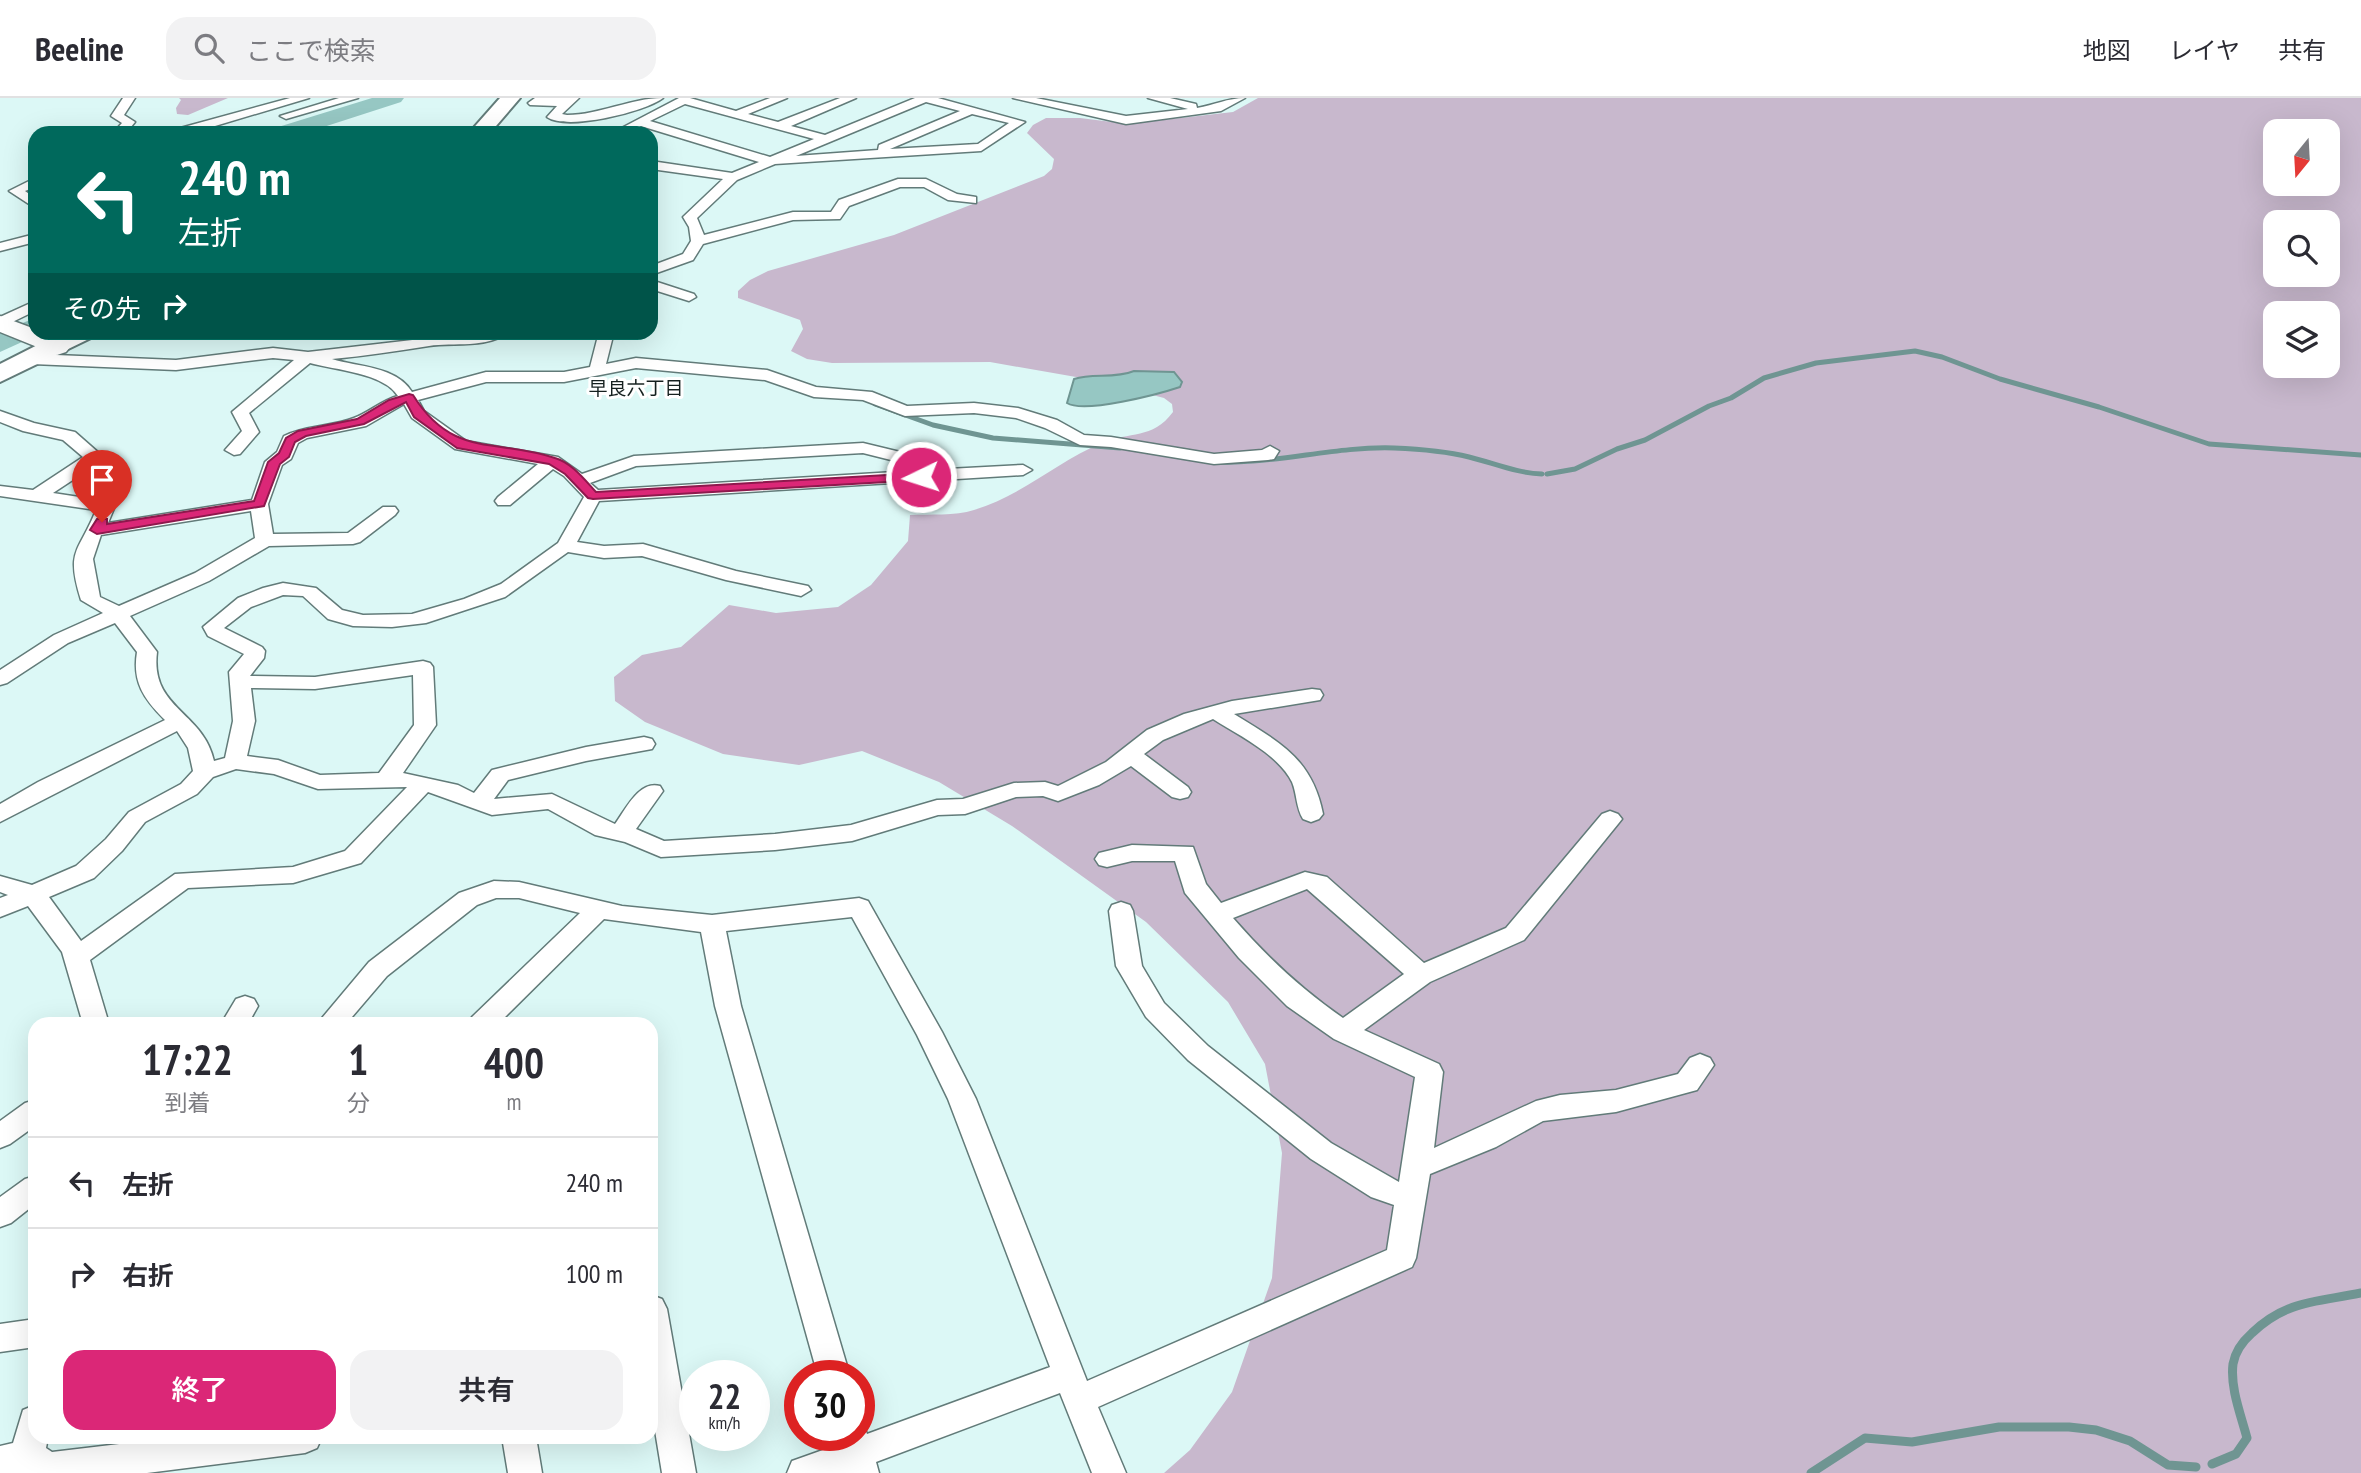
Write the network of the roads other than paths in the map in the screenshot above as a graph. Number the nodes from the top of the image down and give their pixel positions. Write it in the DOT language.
graph roads {
  1 [pos="129,98"];
  2 [pos="303,98"];
  3 [pos="352,98"];
  4 [pos="510,98"];
  5 [pos="542,98"];
  6 [pos="622,98"];
  7 [pos="710,98"];
  8 [pos="781,98"];
  9 [pos="850,98"];
  10 [pos="924,98"];
  11 [pos="1018,98"];
  12 [pos="1154,98"];
  13 [pos="1239,98"];
  14 [pos="652,100"];
  15 [pos="688,100"];
  16 [pos="570,101"];
  17 [pos="971,110"];
  18 [pos="1208,110"];
  19 [pos="737,114"];
  20 [pos="278,119"];
  21 [pos="640,122"];
  22 [pos="125,126"];
  23 [pos="202,126"];
  24 [pos="485,126"];
  25 [pos="632,126"];
  26 [pos="653,126"];
  27 [pos="779,126"];
  28 [pos="658,127"];
  29 [pos="823,138"];
  30 [pos="868,155"];
  31 [pos="769,161"];
  32 [pos="658,166"];
  33 [pos="733,177"];
  34 [pos="28,185"];
  35 [pos="28,199"];
  36 [pos="971,200"];
  37 [pos="28,240"];
  38 [pos="698,241"];
  39 [pos="0,247"];
  40 [pos="658,276"];
  41 [pos="658,284"];
  42 [pos="689,297"];
  43 [pos="28,309"];
  44 [pos="0,323"];
  45 [pos="28,334"];
  46 [pos="42,340"];
  47 [pos="68,340"];
  48 [pos="454,340"];
  49 [pos="605,340"];
  50 [pos="57,346"];
  51 [pos="308,357"];
  52 [pos="32,359"];
  53 [pos="597,370"];
  54 [pos="0,374"];
  55 [pos="409,398"];
  56 [pos="0,416"];
  57 [pos="234,450"];
  58 [pos="1270,451"];
  59 [pos="552,461"];
  60 [pos="1023,470"];
  61 [pos="921,477"];
  62 [pos="579,481"];
  63 [pos="0,491"];
  64 [pos="38,495"];
  65 [pos="593,496"];
  66 [pos="504,501"];
  67 [pos="259,504"];
  68 [pos="389,511"];
  69 [pos="97,530"];
  70 [pos="265,540"];
  71 [pos="565,546"];
  72 [pos="801,590"];
  73 [pos="118,613"];
  74 [pos="0,679"];
  75 [pos="240,682"];
  76 [pos="1312,695"];
  77 [pos="1218,713"];
  78 [pos="178,722"];
  79 [pos="644,744"];
  80 [pos="1129,755"];
  81 [pos="235,762"];
  82 [pos="205,772"];
  83 [pos="387,779"];
  84 [pos="424,783"];
  85 [pos="652,791"];
  86 [pos="1180,792"];
  87 [pos="476,803"];
  88 [pos="0,814"];
  89 [pos="1311,814"];
  90 [pos="1611,819"];
  91 [pos="621,832"];
  92 [pos="1107,859"];
  93 [pos="0,884"];
  94 [pos="31,893"];
  95 [pos="0,908"];
  96 [pos="599,910"];
  97 [pos="1121,911"];
  98 [pos="1218,914"];
  99 [pos="712,924"];
  100 [pos="76,957"];
  101 [pos="1421,975"];
  102 [pos="94,1017"];
  103 [pos="336,1017"];
  104 [pos="488,1017"];
  105 [pos="1343,1032"];
  106 [pos="1700,1065"];
  107 [pos="28,1116"];
  108 [pos="0,1136"];
  109 [pos="1418,1163"];
  110 [pos="28,1193"];
  111 [pos="1410,1198"];
  112 [pos="0,1214"];
  113 [pos="28,1334"];
  114 [pos="0,1338"];
  115 [pos="658,1350"];
  116 [pos="829,1360"];
  117 [pos="1074,1388"];
  118 [pos="33,1444"];
  119 [pos="236,1444"];
  120 [pos="520,1444"];
  121 [pos="856,1454"];
  122 [pos="31,1465"];
  123 [pos="525,1473"];
  124 [pos="679,1473"];
  125 [pos="804,1473"];
  126 [pos="1109,1473"];
  1 -- 22 [label="street"];
  2 -- 23 [label="street"];
  3 -- 20 [label="street"];
  4 -- 24 [label="highway"];
  5 -- 16 [label="street"];
  6 -- 14 [label="street"];
  7 -- 15 [label="street"];
  8 -- 19 [label="street"];
  9 -- 27 [label="street"];
  10 -- 17 [label="street"];
  10 -- 29 [label="street"];
  11 -- 18 [label="street"];
  12 -- 18 [label="street"];
  13 -- 18 [label="street"];
  14 -- 16 [label="street"];
  15 -- 19 [label="street"];
  15 -- 21 [label="street"];
  17 -- 30 [label="street"];
  17 -- 30 [label="street"];
  19 -- 27 [label="street"];
  21 -- 25 [label="street"];
  21 -- 26 [label="street"];
  27 -- 29 [label="street"];
  28 -- 31 [label="street"];
  29 -- 31 [label="street"];
  30 -- 31 [label="street"];
  31 -- 33 [label="street"];
  32 -- 33 [label="street"];
  33 -- 38 [label="street"];
  34 -- 35 [label="street"];
  36 -- 38 [label="street"];
  37 -- 39 [label="street"];
  38 -- 40 [label="street"];
  41 -- 42 [label="street"];
  43 -- 44 [label="street"];
  44 -- 45 [label="main road"];
  46 -- 50 [label="main road"];
  47 -- 50 [label="highway"];
  48 -- 51 [label="street"];
  49 -- 53 [label="street"];
  50 -- 52 [label="highway"];
  51 -- 52 [label="street"];
  51 -- 55 [label="street"];
  51 -- 57 [label="street"];
  52 -- 54 [label="highway"];
  53 -- 55 [label="street"];
  53 -- 58 [label="street"];
  55 -- 59 [label="street"];
  55 -- 67 [label="street"];
  56 -- 64 [label="street"];
  59 -- 62 [label="street"];
  59 -- 66 [label="street"];
  60 -- 61 [label="street"];
  61 -- 62 [label="street"];
  61 -- 65 [label="street"];
  62 -- 65 [label="street"];
  63 -- 64 [label="street"];
  64 -- 69 [label="street"];
  65 -- 71 [label="street"];
  67 -- 69 [label="street"];
  67 -- 70 [label="street"];
  68 -- 70 [label="street"];
  69 -- 73 [label="street"];
  70 -- 73 [label="street"];
  71 -- 72 [label="street"];
  71 -- 75 [label="street"];
  73 -- 74 [label="street"];
  73 -- 78 [label="street"];
  75 -- 81 [label="street"];
  75 -- 83 [label="street"];
  76 -- 77 [label="street"];
  77 -- 80 [label="street"];
  77 -- 89 [label="street"];
  78 -- 82 [label="street"];
  78 -- 88 [label="street"];
  79 -- 87 [label="street"];
  80 -- 86 [label="street"];
  80 -- 91 [label="street"];
  81 -- 82 [label="street"];
  81 -- 83 [label="street"];
  82 -- 94 [label="street"];
  83 -- 84 [label="street"];
  84 -- 87 [label="street"];
  84 -- 100 [label="street"];
  85 -- 91 [label="street"];
  87 -- 91 [label="street"];
  90 -- 101 [label="street"];
  92 -- 98 [label="street"];
  93 -- 94 [label="street"];
  94 -- 95 [label="street"];
  94 -- 100 [label="street"];
  96 -- 99 [label="street"];
  96 -- 103 [label="street"];
  96 -- 104 [label="street"];
  97 -- 111 [label="street"];
  98 -- 101 [label="street"];
  98 -- 105 [label="street"];
  99 -- 116 [label="street"];
  99 -- 117 [label="street"];
  100 -- 102 [label="street"];
  101 -- 105 [label="street"];
  105 -- 109 [label="street"];
  106 -- 109 [label="street"];
  107 -- 108 [label="street"];
  109 -- 111 [label="street"];
  110 -- 112 [label="street"];
  111 -- 117 [label="street"];
  113 -- 114 [label="street"];
  115 -- 124 [label="street"];
  117 -- 121 [label="street"];
  117 -- 126 [label="street"];
  118 -- 122 [label="street"];
  119 -- 122 [label="street"];
  120 -- 123 [label="street"];
  121 -- 125 [label="street"];
}
